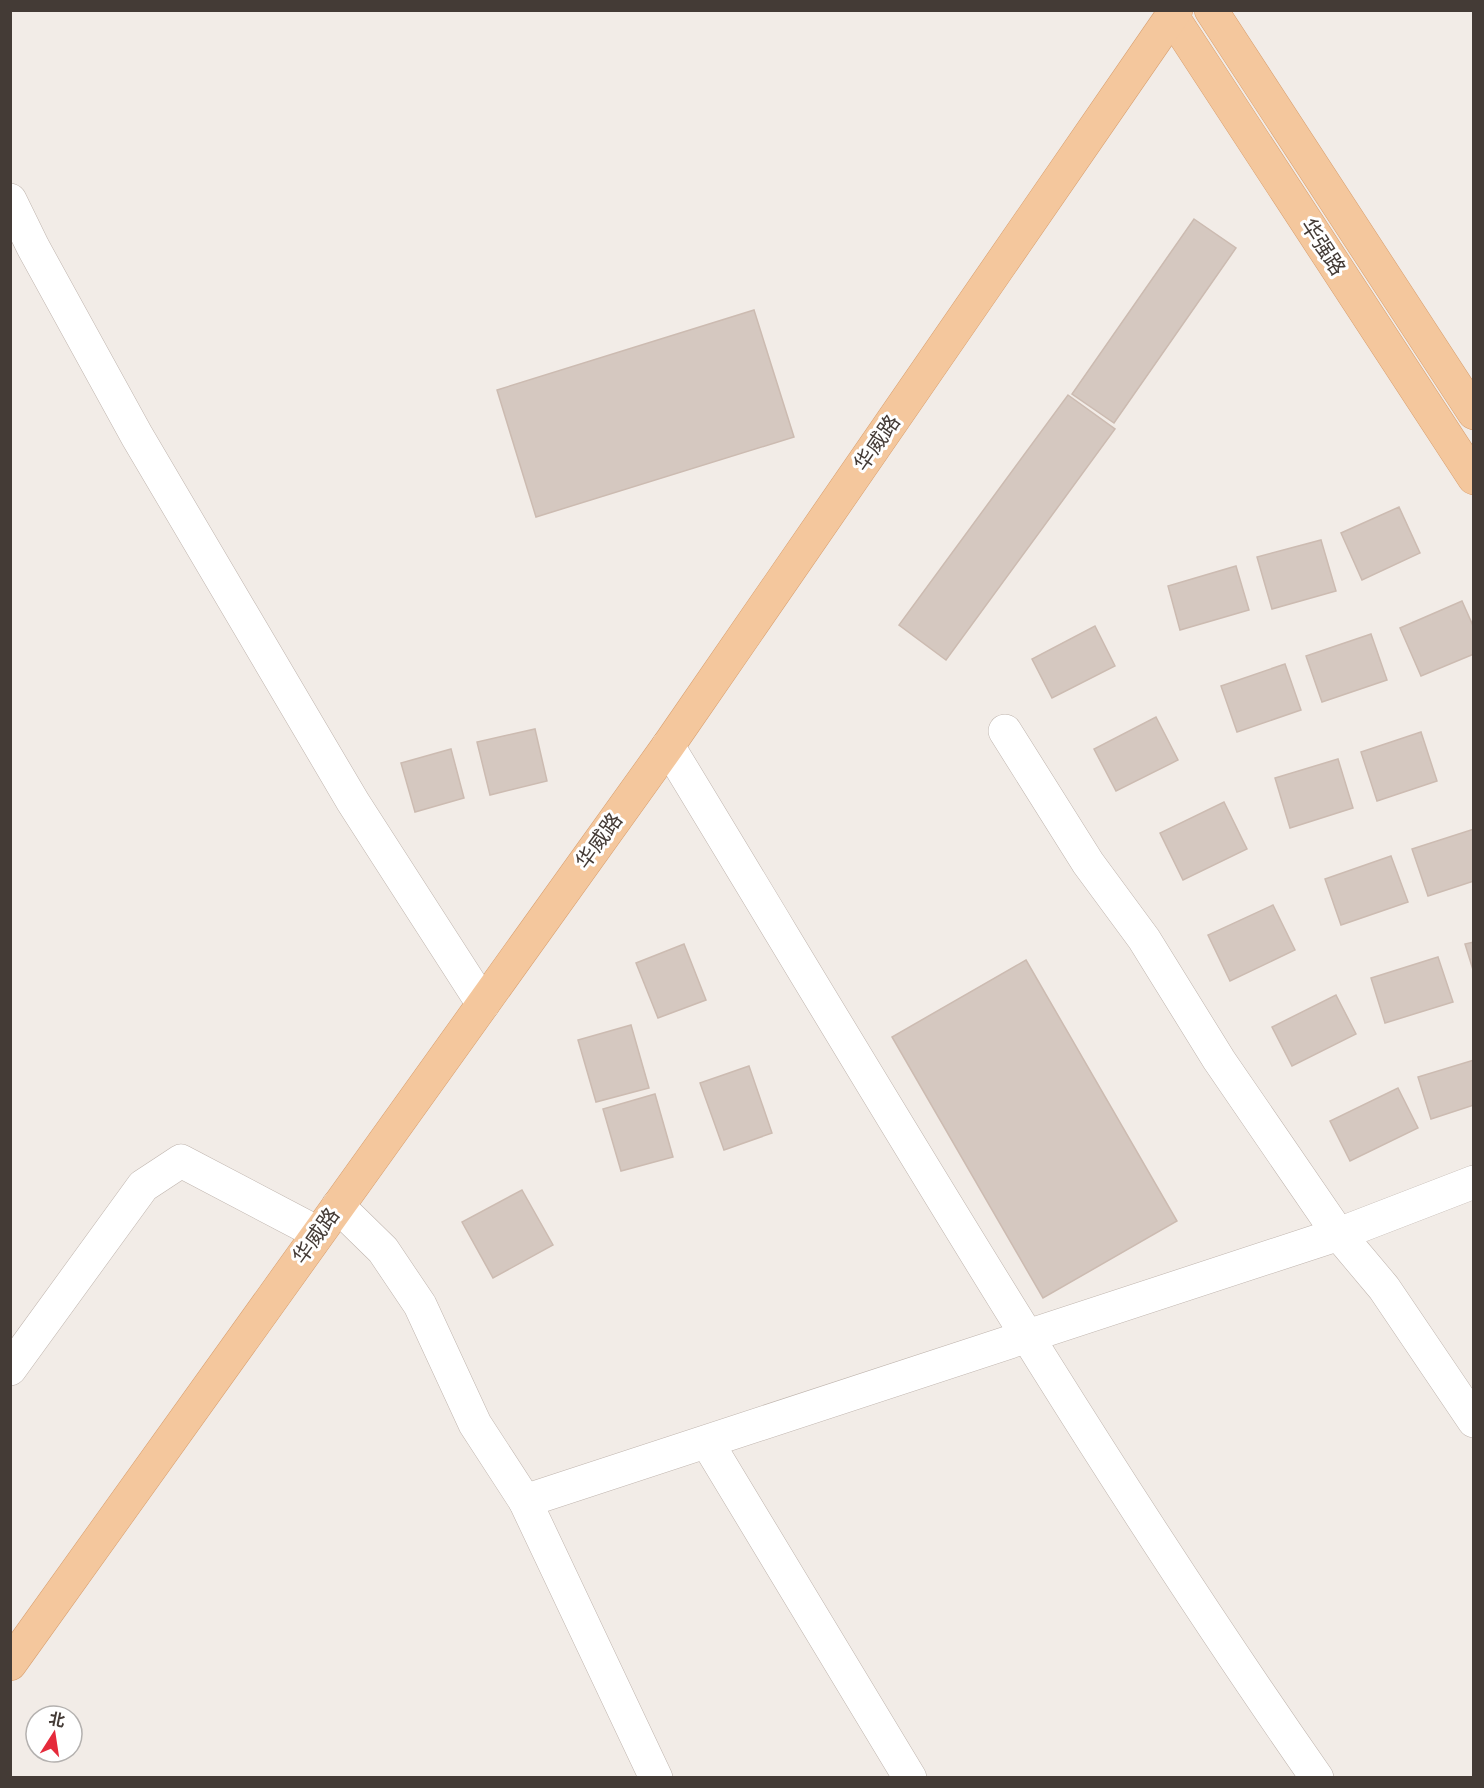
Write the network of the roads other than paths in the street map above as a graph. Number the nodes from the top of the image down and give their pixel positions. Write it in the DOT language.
graph roads {
  1 [pos="1211,10"];
  2 [pos="1174,13"];
  3 [pos="10,200"];
  4 [pos="1473,413"];
  5 [pos="1473,478"];
  6 [pos="1005,730"];
  7 [pos="668,746"];
  8 [pos="483,1004"];
  9 [pos="1473,1182"];
  10 [pos="338,1206"];
  11 [pos="318,1233"];
  12 [pos="1339,1234"];
  13 [pos="1025,1337"];
  14 [pos="10,1369"];
  15 [pos="1473,1422"];
  16 [pos="707,1442"];
  17 [pos="525,1501"];
  18 [pos="10,1664"];
  19 [pos="656,1778"];
  20 [pos="910,1778"];
  21 [pos="1317,1778"];
  1 -- 4 [label="main road, 华强路"];
  2 -- 5 [label="main road, 华强路"];
  2 -- 7 [label="main road, 华威路"];
  3 -- 8 [label="street"];
  6 -- 12 [label="street"];
  7 -- 8 [label="main road, 华威路"];
  7 -- 13 [label="street"];
  8 -- 10 [label="main road, 华威路"];
  9 -- 12 [label="street"];
  10 -- 11 [label="main road, 华威路"];
  10 -- 17 [label="street"];
  11 -- 14 [label="street"];
  11 -- 18 [label="main road, 华威路"];
  12 -- 13 [label="street"];
  12 -- 15 [label="street"];
  13 -- 16 [label="street"];
  13 -- 21 [label="street"];
  16 -- 17 [label="street"];
  16 -- 20 [label="street"];
  17 -- 19 [label="street"];
}
